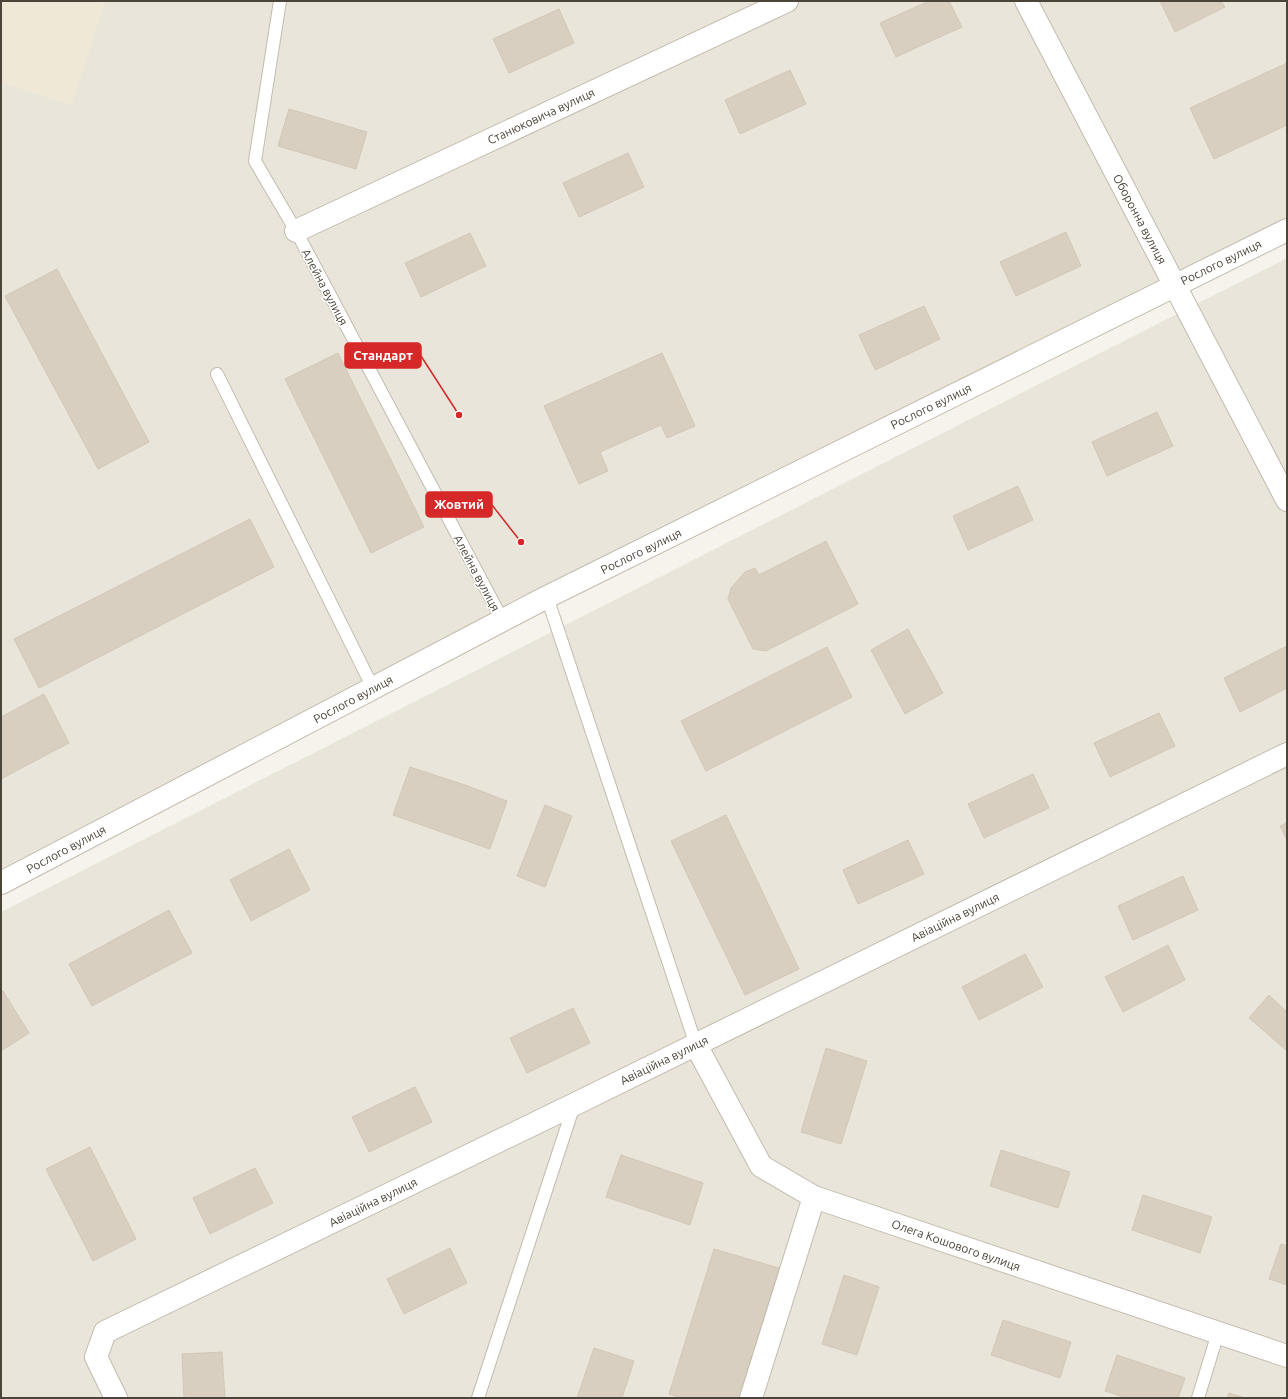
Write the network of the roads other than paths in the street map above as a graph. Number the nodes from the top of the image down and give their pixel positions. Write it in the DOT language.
graph roads {
  1 [pos="280,1"];
  2 [pos="787,1"];
  3 [pos="1026,1"];
  4 [pos="1287,230"];
  5 [pos="296,231"];
  6 [pos="1175,285"];
  7 [pos="217,374"];
  8 [pos="1287,500"];
  9 [pos="547,597"];
  10 [pos="503,621"];
  11 [pos="373,688"];
  12 [pos="1287,754"];
  13 [pos="1,883"];
  14 [pos="696,1045"];
  15 [pos="574,1104"];
  16 [pos="814,1197"];
  17 [pos="1218,1333"];
  18 [pos="1287,1356"];
  19 [pos="116,1398"];
  20 [pos="478,1398"];
  21 [pos="751,1398"];
  22 [pos="1198,1398"];
  1 -- 5 [label="lane, Алейна вулиця"];
  2 -- 5 [label="street, Станюковича вулиця"];
  3 -- 6 [label="street, Оборонна вулиця"];
  4 -- 6 [label="street, Рослого вулиця"];
  5 -- 10 [label="lane, Алейна вулиця"];
  6 -- 8 [label="street, Оборонна вулиця"];
  6 -- 9 [label="street, Рослого вулиця"];
  7 -- 11 [label="lane"];
  9 -- 10 [label="street, Рослого вулиця"];
  9 -- 14 [label="lane"];
  10 -- 11 [label="street, Рослого вулиця"];
  11 -- 13 [label="street, Рослого вулиця"];
  12 -- 14 [label="street, Авіаційна вулиця"];
  14 -- 15 [label="street, Авіаційна вулиця"];
  14 -- 16 [label="street, Олега Кошового вулиця"];
  15 -- 19 [label="street, Авіаційна вулиця"];
  15 -- 20 [label="lane"];
  16 -- 17 [label="street, Олега Кошового вулиця"];
  16 -- 21 [label="street"];
  17 -- 18 [label="street, Олега Кошового вулиця"];
  17 -- 22 [label="lane"];
}
